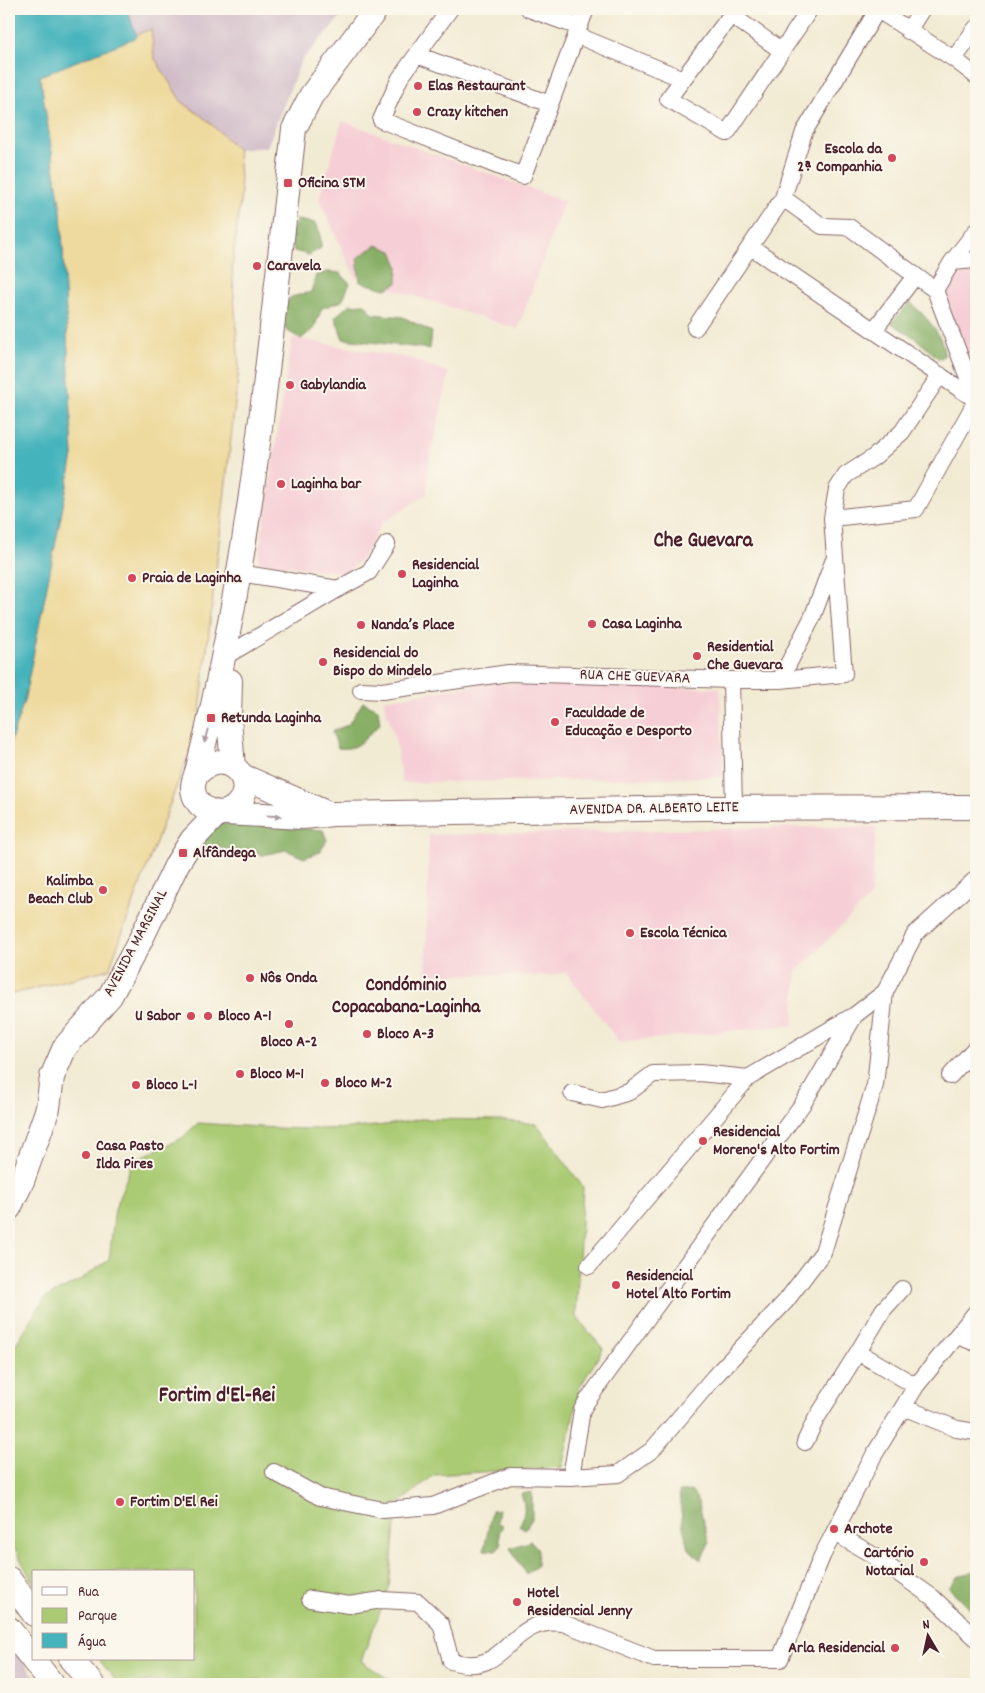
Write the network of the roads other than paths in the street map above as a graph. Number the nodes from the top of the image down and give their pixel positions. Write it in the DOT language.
graph roads {
  1 [pos="376,9"];
  2 [pos="450,9"];
  3 [pos="529,9"];
  4 [pos="586,9"];
  5 [pos="810,9"];
  6 [pos="922,9"];
  7 [pos="878,10"];
  8 [pos="730,12"];
  9 [pos="976,28"];
  10 [pos="578,31"];
  11 [pos="908,31"];
  12 [pos="782,51"];
  13 [pos="417,55"];
  14 [pos="954,59"];
  15 [pos="976,76"];
  16 [pos="683,79"];
  17 [pos="550,104"];
  18 [pos="783,198"];
  19 [pos="976,231"];
  20 [pos="751,247"];
  21 [pos="976,260"];
  22 [pos="952,262"];
  23 [pos="915,276"];
  24 [pos="935,290"];
  25 [pos="695,328"];
  26 [pos="874,330"];
  27 [pos="940,375"];
  28 [pos="976,400"];
  29 [pos="832,518"];
  30 [pos="387,544"];
  31 [pos="835,558"];
  32 [pos="239,574"];
  33 [pos="338,588"];
  34 [pos="230,645"];
  35 [pos="731,680"];
  36 [pos="780,680"];
  37 [pos="361,690"];
  38 [pos="238,771"];
  39 [pos="195,781"];
  40 [pos="734,807"];
  41 [pos="976,807"];
  42 [pos="221,813"];
  43 [pos="332,814"];
  44 [pos="176,864"];
  45 [pos="976,879"];
  46 [pos="885,992"];
  47 [pos="855,1015"];
  48 [pos="976,1047"];
  49 [pos="950,1076"];
  50 [pos="748,1078"];
  51 [pos="572,1092"];
  52 [pos="9,1208"];
  53 [pos="589,1266"];
  54 [pos="902,1288"];
  55 [pos="976,1312"];
  56 [pos="958,1336"];
  57 [pos="976,1343"];
  58 [pos="858,1352"];
  59 [pos="916,1386"];
  60 [pos="903,1407"];
  61 [pos="976,1432"];
  62 [pos="805,1442"];
  63 [pos="274,1472"];
  64 [pos="571,1477"];
  65 [pos="835,1533"];
  66 [pos="9,1579"];
  67 [pos="310,1600"];
  68 [pos="32,1611"];
  69 [pos="9,1629"];
  70 [pos="976,1638"];
  71 [pos="32,1658"];
  72 [pos="33,1660"];
  73 [pos="73,1660"];
  74 [pos="52,1684"];
  75 [pos="92,1684"];
  1 -- 32 [label="street"];
  2 -- 13 [label="street"];
  3 -- 10 [label="street"];
  4 -- 10 [label="street"];
  5 -- 12 [label="street"];
  6 -- 11 [label="street"];
  7 -- 11 [label="street"];
  7 -- 18 [label="street"];
  8 -- 12 [label="street"];
  8 -- 16 [label="street"];
  9 -- 14 [label="street"];
  10 -- 16 [label="street"];
  10 -- 17 [label="street"];
  11 -- 14 [label="street"];
  12 -- 16 [label="street"];
  13 -- 17 [label="street"];
  13 -- 17 [label="street"];
  14 -- 15 [label="street"];
  18 -- 20 [label="street"];
  18 -- 23 [label="street"];
  19 -- 22 [label="street"];
  20 -- 25 [label="street"];
  20 -- 26 [label="street"];
  21 -- 22 [label="street"];
  22 -- 24 [label="street"];
  23 -- 24 [label="street"];
  23 -- 26 [label="street"];
  24 -- 28 [label="street"];
  26 -- 27 [label="street"];
  27 -- 28 [label="street"];
  27 -- 29 [label="street, RUA CHE GUEVARA"];
  28 -- 29 [label="street"];
  29 -- 31 [label="street, RUA CHE GUEVARA"];
  30 -- 33 [label="street"];
  31 -- 36 [label="street"];
  31 -- 36 [label="street, RUA CHE GUEVARA"];
  32 -- 33 [label="street"];
  32 -- 34 [label="street"];
  33 -- 34 [label="street"];
  34 -- 38 [label="street"];
  34 -- 39 [label="street, AVENIDA MARGINAL, one-way"];
  35 -- 36 [label="street, RUA CHE GUEVARA"];
  35 -- 37 [label="street, RUA CHE GUEVARA"];
  35 -- 40 [label="street"];
  38 -- 39 [label="street"];
  38 -- 42 [label="street"];
  38 -- 43 [label="street, AVENIDA DR. ALBERTO LEITE"];
  39 -- 42 [label="street"];
  39 -- 44 [label="street, AVENIDA MARGINAL"];
  40 -- 41 [label="street, AVENIDA DR. ALBERTO LEITE"];
  40 -- 43 [label="street, AVENIDA DR. ALBERTO LEITE"];
  42 -- 43 [label="street, AVENIDA DR. ALBERTO LEITE, one-way"];
  42 -- 44 [label="street, AVENIDA MARGINAL"];
  44 -- 52 [label="street, AVENIDA MARGINAL"];
  45 -- 46 [label="street"];
  46 -- 47 [label="street"];
  46 -- 64 [label="street"];
  47 -- 50 [label="street"];
  47 -- 64 [label="street"];
  48 -- 49 [label="street"];
  50 -- 51 [label="street"];
  50 -- 53 [label="street"];
  54 -- 58 [label="street"];
  55 -- 56 [label="street"];
  56 -- 57 [label="street"];
  56 -- 59 [label="street"];
  58 -- 59 [label="street"];
  58 -- 62 [label="street"];
  59 -- 60 [label="street"];
  60 -- 61 [label="street"];
  60 -- 65 [label="street"];
  63 -- 64 [label="street"];
  65 -- 67 [label="street"];
  65 -- 70 [label="street"];
  66 -- 68 [label="street"];
  69 -- 71 [label="street"];
  72 -- 74 [label="street"];
  73 -- 75 [label="street"];
}
